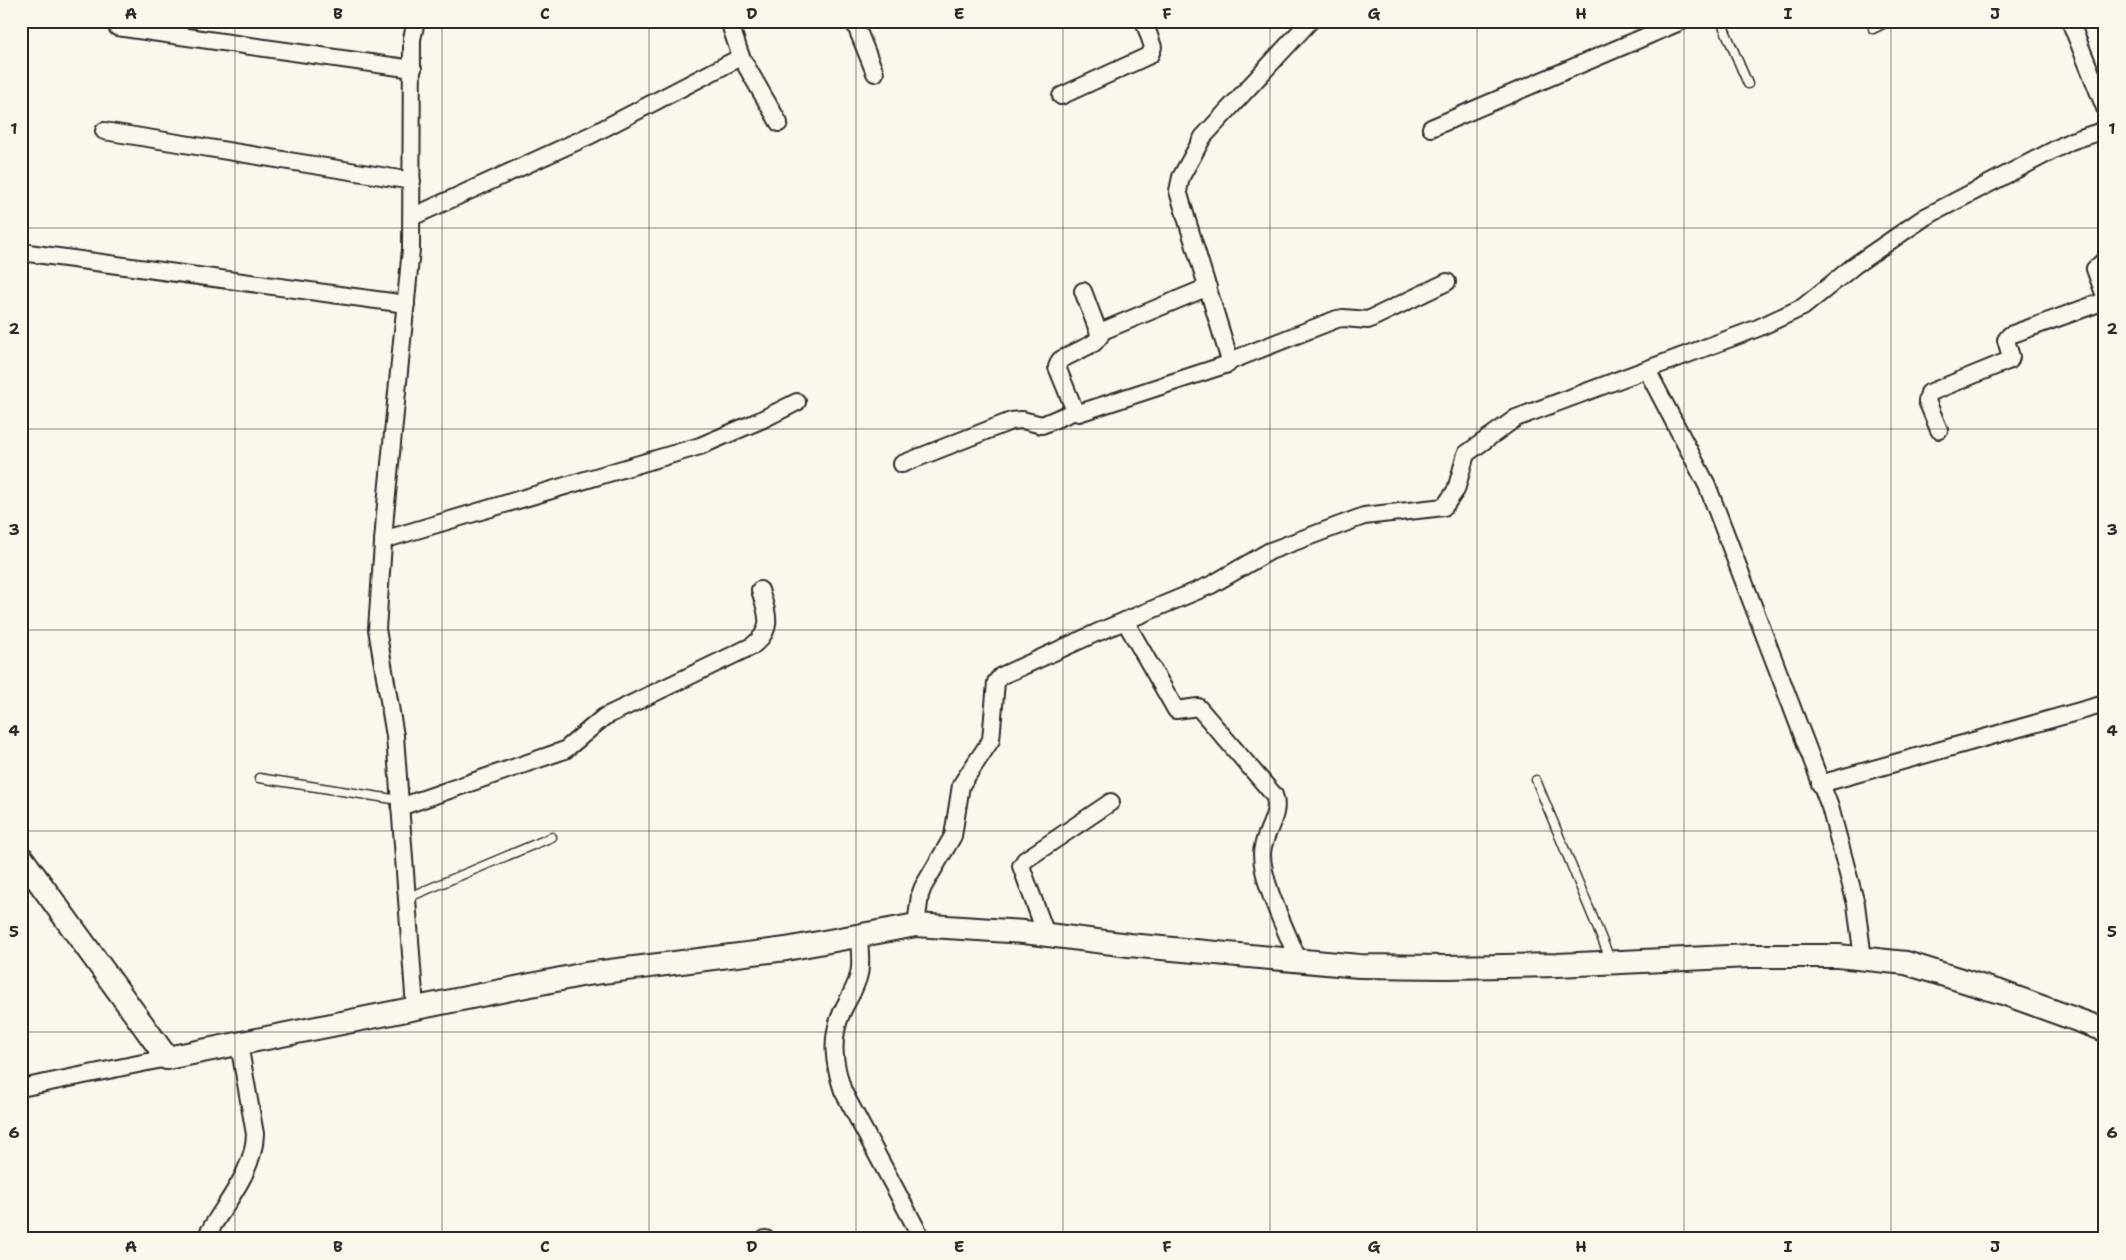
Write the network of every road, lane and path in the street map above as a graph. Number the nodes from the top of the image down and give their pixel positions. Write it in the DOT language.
graph roads {
  1 [pos="416,21"];
  2 [pos="730,21"];
  3 [pos="854,21"];
  4 [pos="1144,21"];
  5 [pos="1310,21"];
  6 [pos="1682,21"];
  7 [pos="1721,21"];
  8 [pos="1889,21"];
  9 [pos="2070,21"];
  10 [pos="117,28"];
  11 [pos="1874,29"];
  12 [pos="741,57"];
  13 [pos="413,69"];
  14 [pos="875,73"];
  15 [pos="1748,84"];
  16 [pos="1061,96"];
  17 [pos="2105,108"];
  18 [pos="779,123"];
  19 [pos="1431,128"];
  20 [pos="2105,130"];
  21 [pos="104,131"];
  22 [pos="412,181"];
  23 [pos="412,217"];
  24 [pos="21,252"];
  25 [pos="2105,260"];
  26 [pos="1447,282"];
  27 [pos="1208,287"];
  28 [pos="1083,291"];
  29 [pos="406,304"];
  30 [pos="1100,332"];
  31 [pos="1230,361"];
  32 [pos="1647,370"];
  33 [pos="797,402"];
  34 [pos="1075,411"];
  35 [pos="1939,430"];
  36 [pos="902,464"];
  37 [pos="383,540"];
  38 [pos="760,590"];
  39 [pos="1125,620"];
  40 [pos="2105,704"];
  41 [pos="259,778"];
  42 [pos="1536,780"];
  43 [pos="1820,784"];
  44 [pos="1111,802"];
  45 [pos="400,804"];
  46 [pos="552,837"];
  47 [pos="21,858"];
  48 [pos="407,898"];
  49 [pos="916,925"];
  50 [pos="1046,934"];
  51 [pos="859,936"];
  52 [pos="1862,959"];
  53 [pos="1298,960"];
  54 [pos="1612,963"];
  55 [pos="415,1008"];
  56 [pos="2105,1030"];
  57 [pos="239,1044"];
  58 [pos="167,1058"];
  59 [pos="21,1088"];
  60 [pos="205,1239"];
  61 [pos="922,1239"];
  1 -- 13 [label="street"];
  2 -- 12 [label="street"];
  3 -- 14 [label="street"];
  4 -- 16 [label="street"];
  5 -- 27 [label="street"];
  6 -- 19 [label="street"];
  7 -- 15 [label="lane"];
  8 -- 11 [label="lane"];
  9 -- 17 [label="street"];
  10 -- 13 [label="street"];
  12 -- 18 [label="street"];
  12 -- 23 [label="street"];
  13 -- 22 [label="street"];
  20 -- 32 [label="street"];
  21 -- 22 [label="street"];
  22 -- 23 [label="street"];
  23 -- 29 [label="street"];
  24 -- 29 [label="street"];
  25 -- 35 [label="street"];
  26 -- 31 [label="street"];
  27 -- 30 [label="street"];
  27 -- 31 [label="street"];
  28 -- 30 [label="street"];
  29 -- 37 [label="street"];
  30 -- 34 [label="street"];
  31 -- 34 [label="street"];
  32 -- 39 [label="street"];
  32 -- 43 [label="street"];
  33 -- 37 [label="street"];
  34 -- 36 [label="street"];
  37 -- 45 [label="street"];
  38 -- 45 [label="street"];
  39 -- 49 [label="street"];
  39 -- 53 [label="street"];
  40 -- 43 [label="street"];
  41 -- 45 [label="lane"];
  42 -- 54 [label="lane"];
  43 -- 52 [label="street"];
  44 -- 50 [label="street"];
  45 -- 48 [label="street"];
  46 -- 48 [label="lane"];
  47 -- 58 [label="street"];
  48 -- 55 [label="street"];
  49 -- 50 [label="street"];
  49 -- 51 [label="street"];
  50 -- 53 [label="street"];
  51 -- 55 [label="street"];
  51 -- 61 [label="street"];
  52 -- 54 [label="street"];
  52 -- 56 [label="street"];
  53 -- 54 [label="street"];
  55 -- 57 [label="street"];
  57 -- 58 [label="street"];
  57 -- 60 [label="street"];
  58 -- 59 [label="street"];
}
